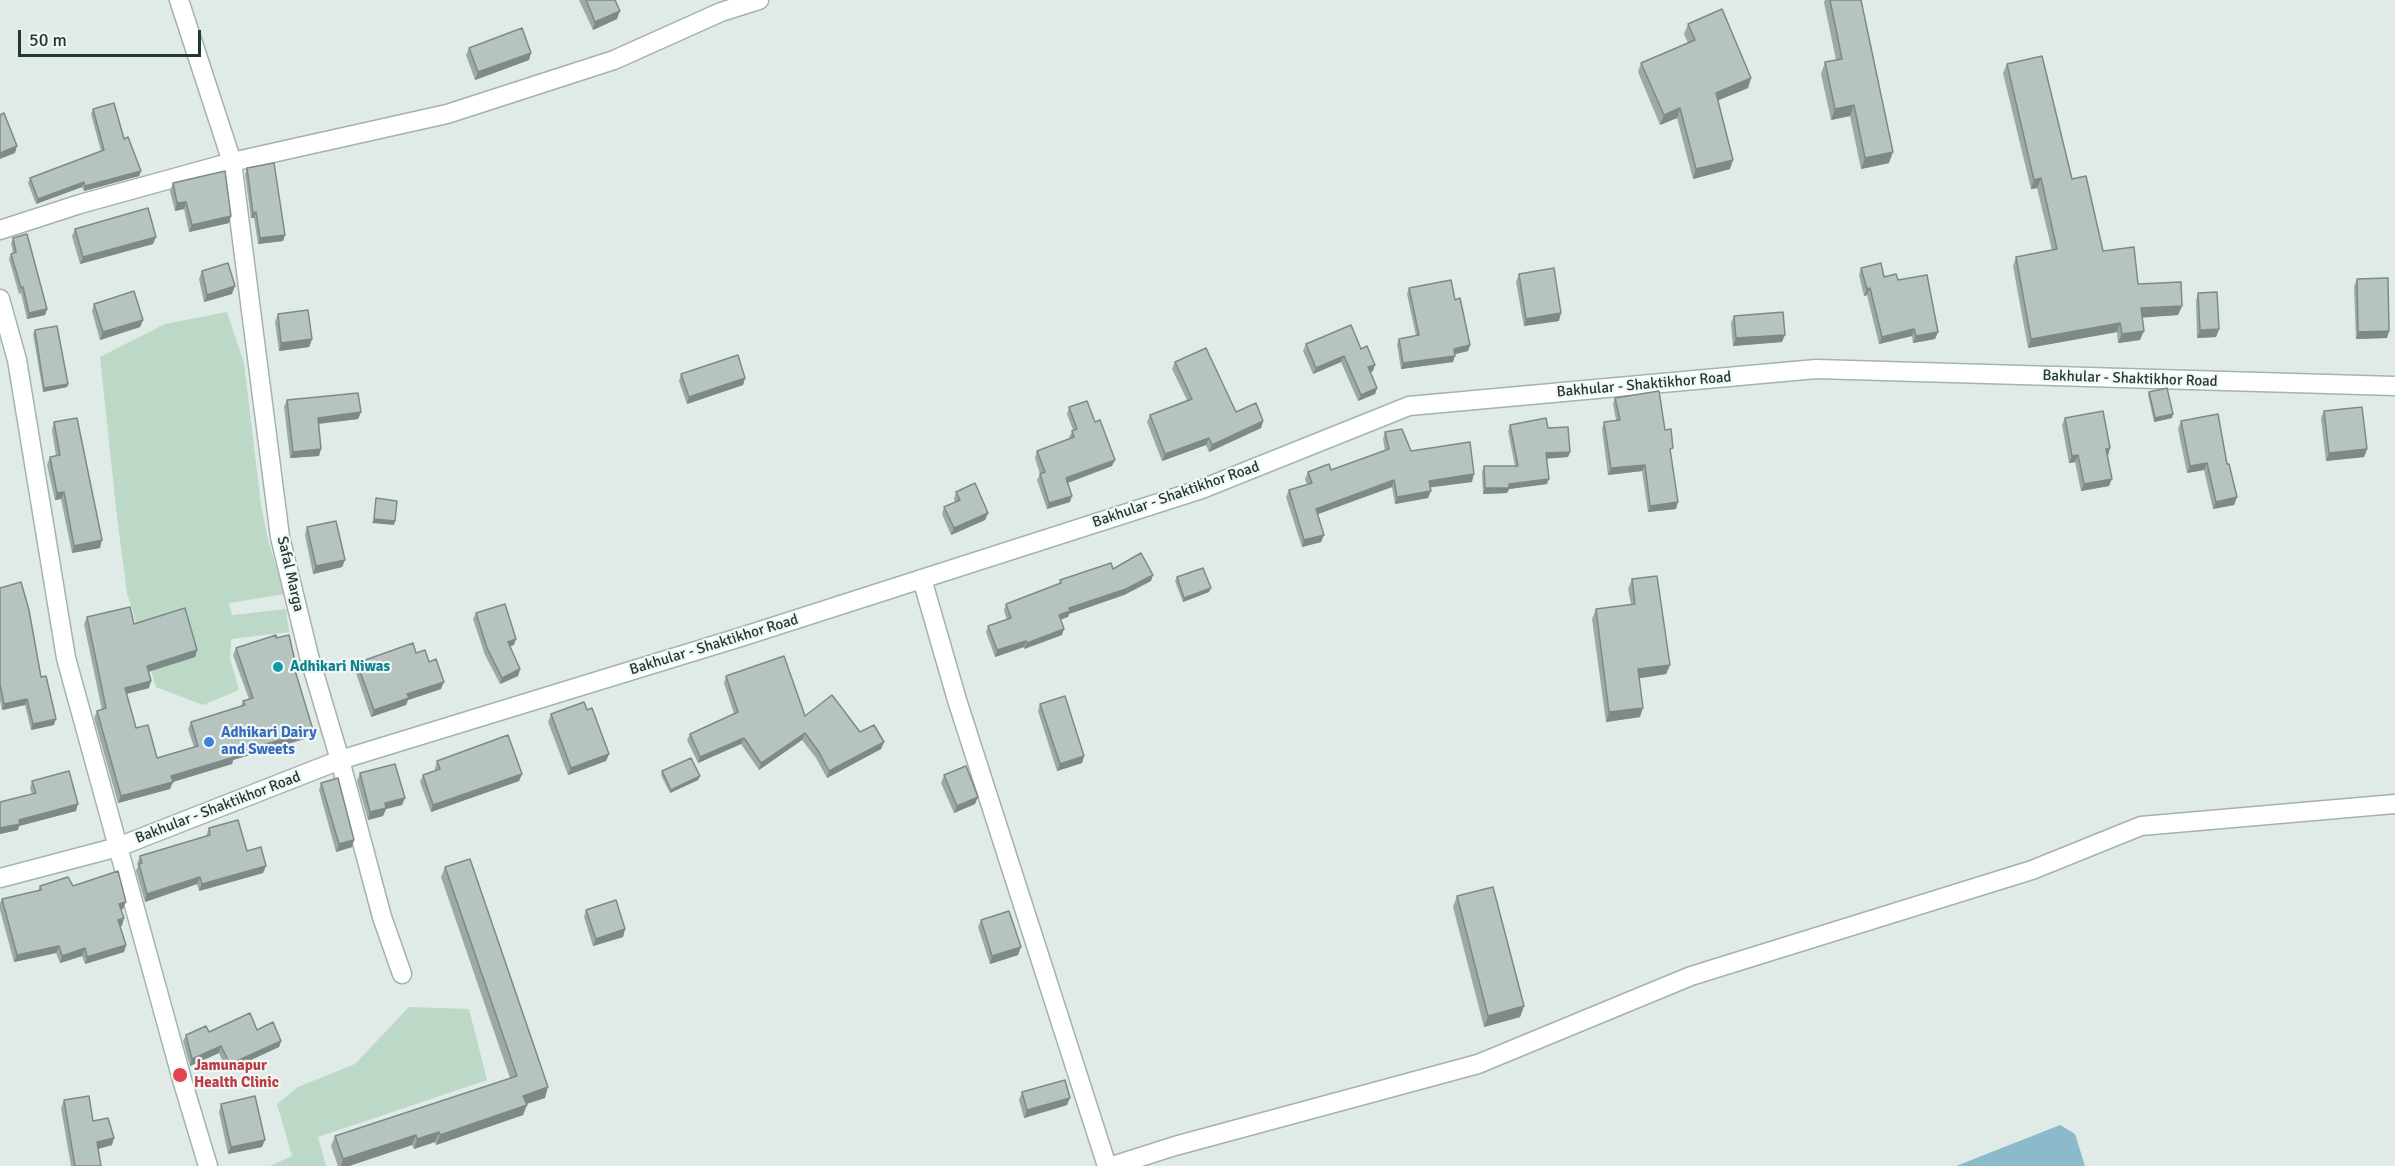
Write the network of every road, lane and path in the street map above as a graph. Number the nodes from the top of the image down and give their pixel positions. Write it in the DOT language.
graph roads {
  1 [pos="179,0"];
  2 [pos="759,0"];
  3 [pos="231,162"];
  4 [pos="0,230"];
  5 [pos="0,299"];
  6 [pos="2395,386"];
  7 [pos="922,579"];
  8 [pos="340,760"];
  9 [pos="2395,804"];
  10 [pos="118,847"];
  11 [pos="0,878"];
  12 [pos="402,974"];
  13 [pos="208,1166"];
  14 [pos="1107,1166"];
  15 [pos="1112,1166"];
  1 -- 3 [label="street, Safal Marga"];
  2 -- 3 [label="street"];
  3 -- 4 [label="street"];
  3 -- 8 [label="street, Safal Marga"];
  5 -- 10 [label="street"];
  6 -- 7 [label="street, Bakhular - Shaktikhor Road"];
  7 -- 8 [label="street, Bakhular - Shaktikhor Road"];
  7 -- 14 [label="street"];
  8 -- 10 [label="street, Bakhular - Shaktikhor Road"];
  8 -- 12 [label="street, Safal Marga"];
  9 -- 15 [label="street"];
  10 -- 11 [label="street, Bakhular - Shaktikhor Road"];
  10 -- 13 [label="street"];
}
